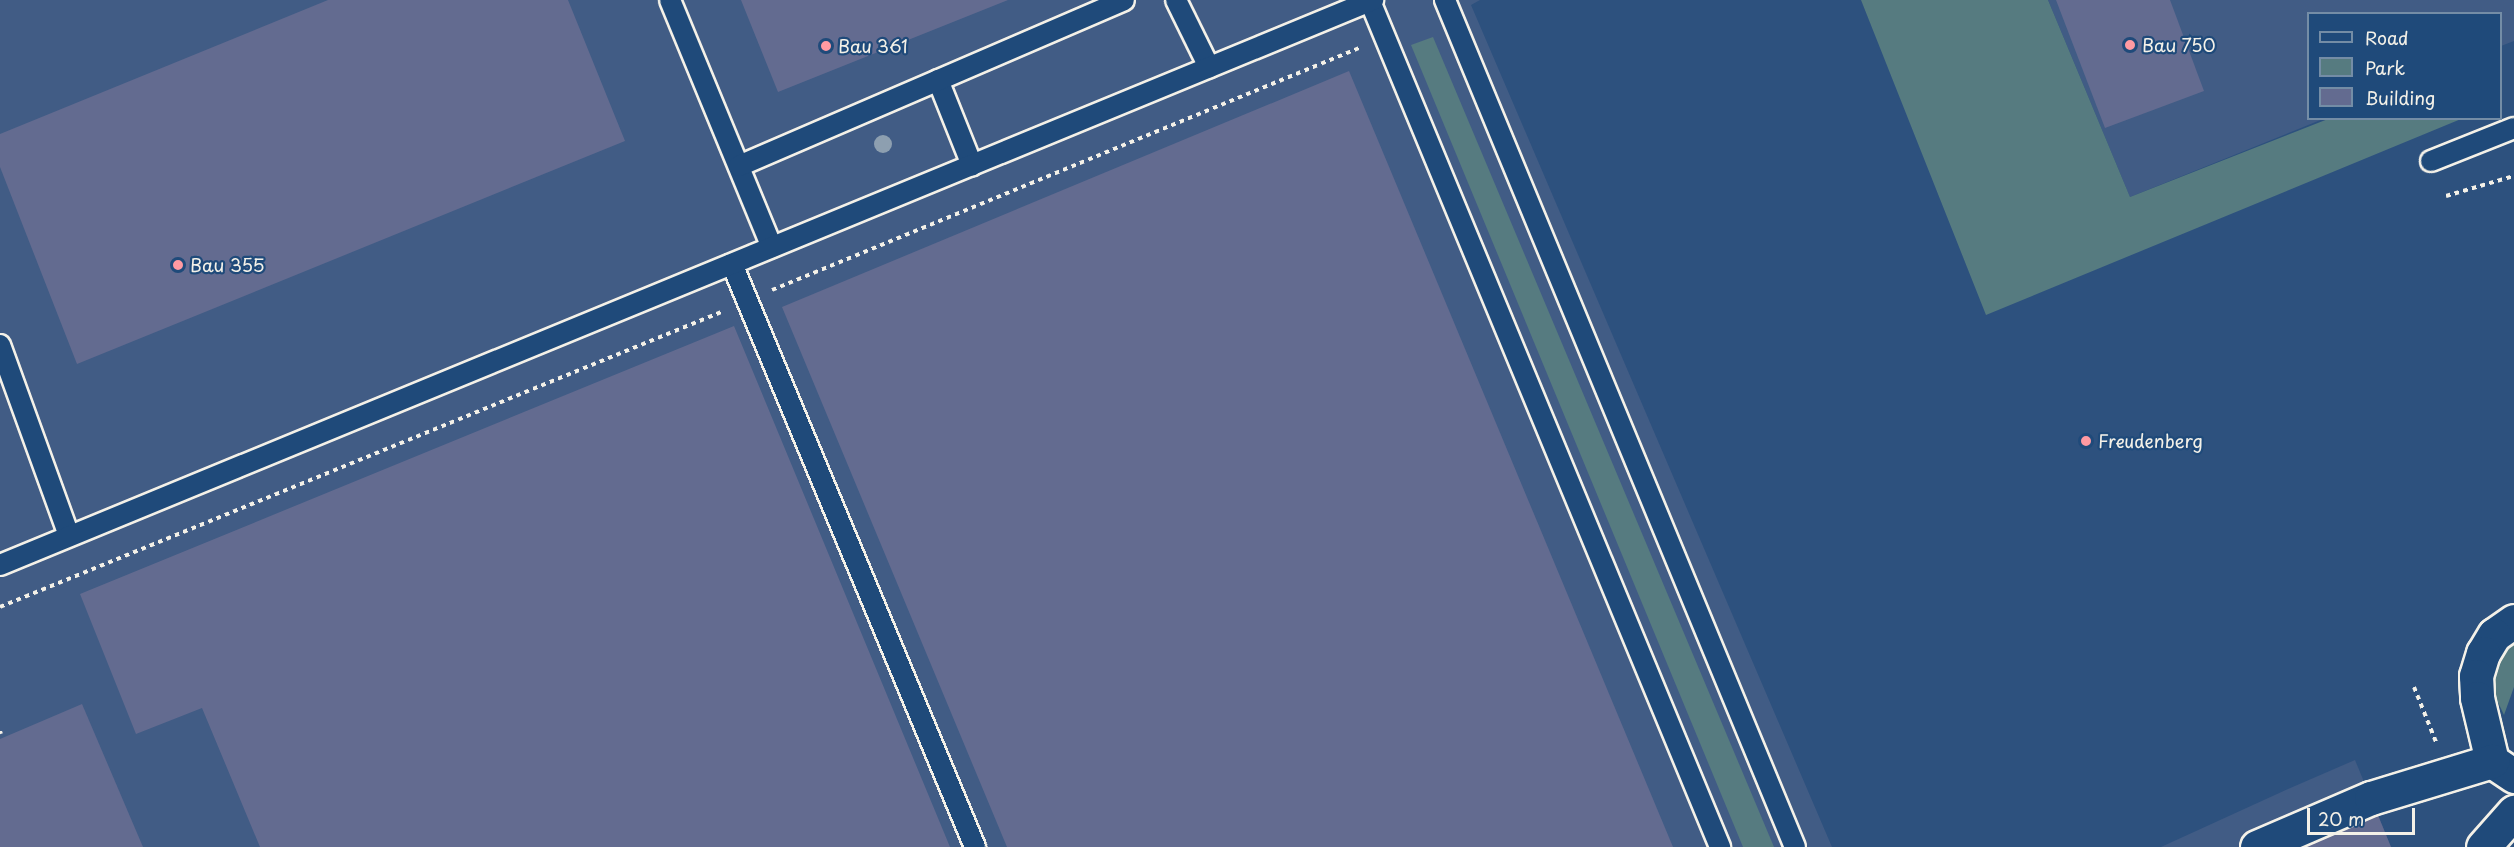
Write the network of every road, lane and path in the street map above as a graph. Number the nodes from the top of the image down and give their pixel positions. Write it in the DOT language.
graph roads {
  1 [pos="670,0"];
  2 [pos="1124,0"];
  3 [pos="1176,0"];
  4 [pos="1445,0"];
  5 [pos="1372,1"];
  6 [pos="1209,67"];
  7 [pos="938,80"];
  8 [pos="2514,128"];
  9 [pos="2432,161"];
  10 [pos="972,165"];
  11 [pos="739,166"];
  12 [pos="2514,176"];
  13 [pos="2446,196"];
  14 [pos="772,247"];
  15 [pos="732,264"];
  16 [pos="0,345"];
  17 [pos="69,536"];
  18 [pos="0,564"];
  19 [pos="2514,621"];
  20 [pos="2414,687"];
  21 [pos="2436,742"];
  22 [pos="2503,769"];
  23 [pos="2514,812"];
  24 [pos="975,847"];
  25 [pos="1720,847"];
  26 [pos="1796,847"];
  27 [pos="2258,847"];
  28 [pos="2483,847"];
  1 -- 11 [label="lane"];
  2 -- 7 [label="lane"];
  3 -- 6 [label="lane"];
  4 -- 26 [label="lane"];
  5 -- 6 [label="lane"];
  5 -- 25 [label="lane"];
  6 -- 10 [label="lane"];
  7 -- 10 [label="lane"];
  7 -- 11 [label="lane"];
  8 -- 9 [label="lane"];
  10 -- 14 [label="lane"];
  11 -- 14 [label="lane"];
  12 -- 13 [label="path"];
  14 -- 15 [label="lane"];
  15 -- 17 [label="lane"];
  15 -- 24 [label="lane"];
  16 -- 17 [label="lane"];
  17 -- 18 [label="lane"];
  19 -- 22 [label="street"];
  20 -- 21 [label="path"];
  22 -- 27 [label="street"];
  23 -- 28 [label="street"];
}
